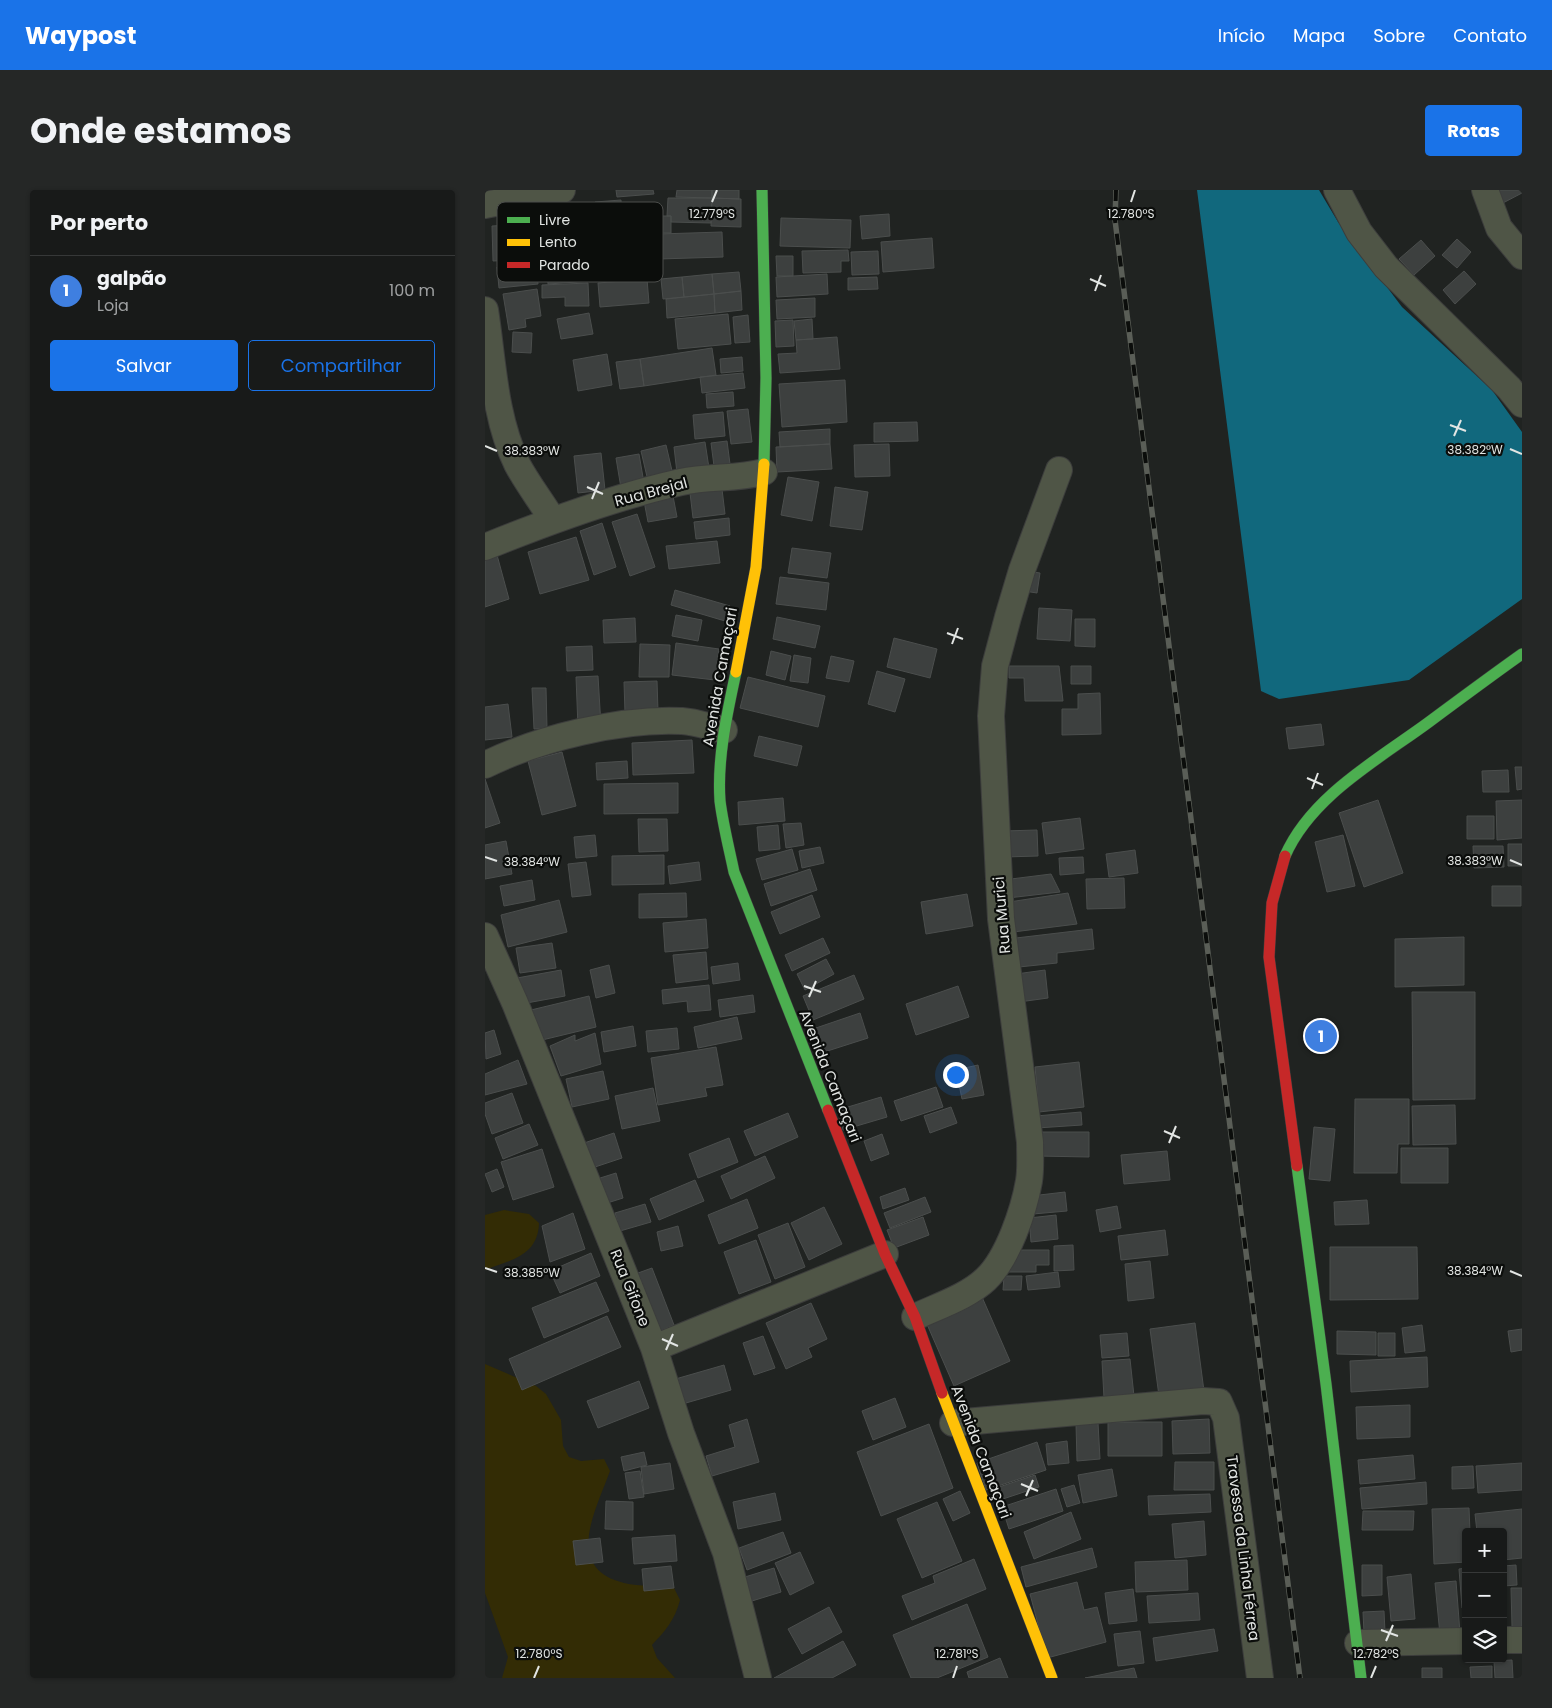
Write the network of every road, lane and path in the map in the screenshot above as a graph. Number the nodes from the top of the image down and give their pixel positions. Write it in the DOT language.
graph roads {
  1 [pos="562,190"];
  2 [pos="761,190"];
  3 [pos="1337,190"];
  4 [pos="1485,190"];
  5 [pos="500,202"];
  6 [pos="1522,256"];
  7 [pos="485,310"];
  8 [pos="1522,404"];
  9 [pos="493,411"];
  10 [pos="1059,470"];
  11 [pos="764,472"];
  12 [pos="552,519"];
  13 [pos="485,547"];
  14 [pos="1522,654"];
  15 [pos="724,730"];
  16 [pos="485,765"];
  17 [pos="485,936"];
  18 [pos="885,1254"];
  19 [pos="915,1317"];
  20 [pos="654,1348"];
  21 [pos="953,1423"];
  22 [pos="1507,1640"];
  23 [pos="1522,1640"];
  24 [pos="1462,1641"];
  25 [pos="1358,1643"];
  26 [pos="758,1678"];
  27 [pos="1052,1678"];
  28 [pos="1260,1678"];
  29 [pos="1361,1678"];
  1 -- 5 [label="street"];
  2 -- 11 [label="street, Avenida Camaçari"];
  3 -- 8 [label="street"];
  4 -- 6 [label="street"];
  7 -- 9 [label="street"];
  9 -- 12 [label="street"];
  10 -- 19 [label="street, Rua Murici"];
  11 -- 12 [label="street, Rua Brejal"];
  11 -- 15 [label="street, Avenida Camaçari"];
  12 -- 13 [label="street, Rua Brejal"];
  14 -- 25 [label="street"];
  15 -- 16 [label="street"];
  15 -- 18 [label="street, Avenida Camaçari"];
  17 -- 20 [label="street, Rua Gifone"];
  18 -- 19 [label="street, Avenida Camaçari"];
  18 -- 20 [label="street"];
  19 -- 21 [label="street, Avenida Camaçari"];
  20 -- 26 [label="street, Rua Gifone"];
  21 -- 27 [label="street, Avenida Camaçari"];
  21 -- 28 [label="street, Travessa da Linha Férrea"];
  22 -- 23 [label="street"];
  24 -- 25 [label="street"];
  25 -- 29 [label="street"];
}
